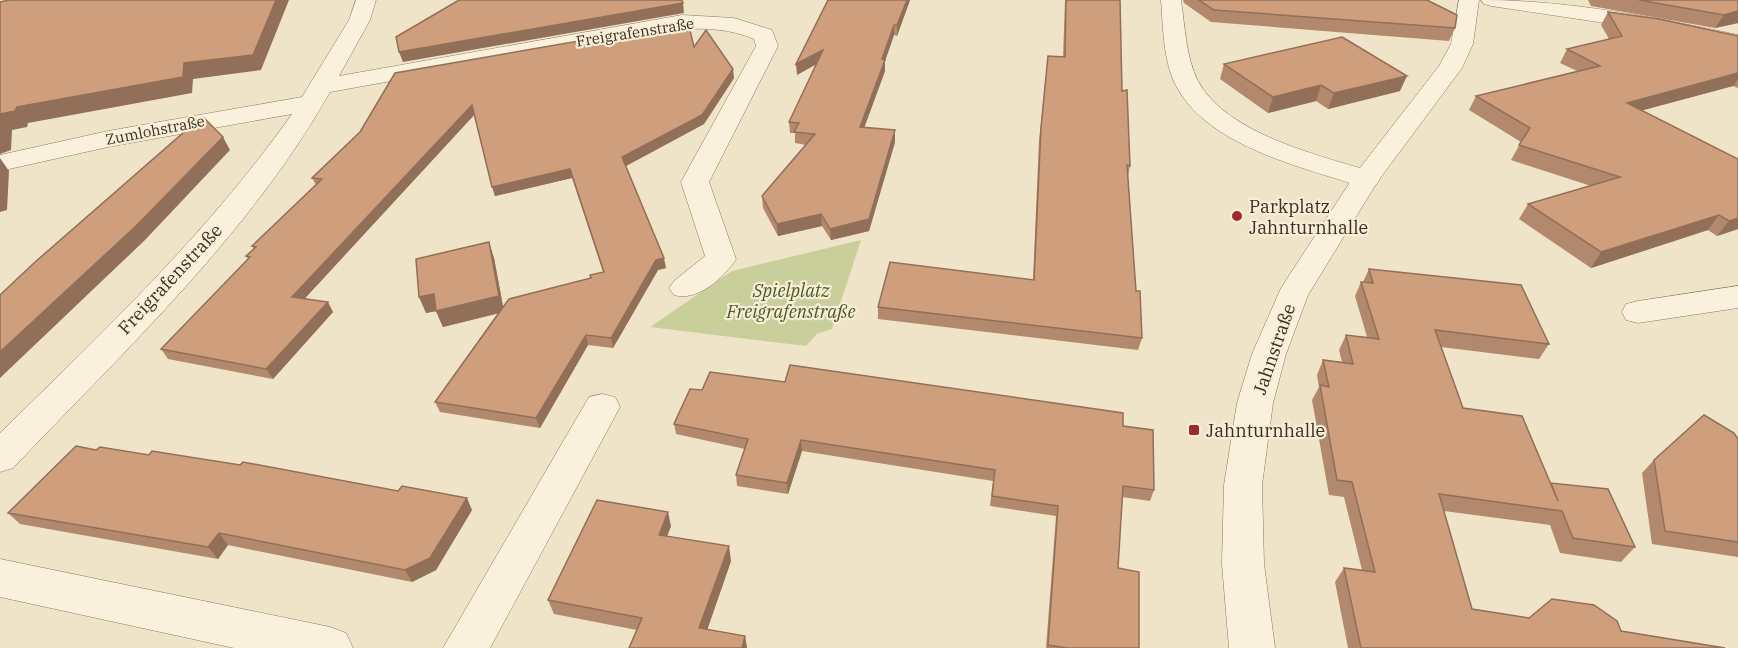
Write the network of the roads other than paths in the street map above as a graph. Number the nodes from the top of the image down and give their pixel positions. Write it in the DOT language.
graph roads {
  1 [pos="366,0"];
  2 [pos="1171,0"];
  3 [pos="1468,0"];
  4 [pos="1491,0"];
  5 [pos="1738,42"];
  6 [pos="317,95"];
  7 [pos="0,164"];
  8 [pos="1366,179"];
  9 [pos="685,288"];
  10 [pos="1738,297"];
  11 [pos="1638,312"];
  12 [pos="602,406"];
  13 [pos="0,457"];
  14 [pos="0,578"];
  15 [pos="330,648"];
  16 [pos="466,648"];
  17 [pos="1252,648"];
  1 -- 6 [label="street, Freigrafenstraße"];
  2 -- 8 [label="street"];
  3 -- 8 [label="street, Jahnstraße"];
  4 -- 5 [label="street"];
  6 -- 7 [label="street, Zumlohstraße"];
  6 -- 9 [label="street, Freigrafenstraße"];
  6 -- 13 [label="street, Freigrafenstraße"];
  8 -- 17 [label="street, Jahnstraße"];
  10 -- 11 [label="street"];
  12 -- 16 [label="street"];
  14 -- 15 [label="street"];
}
